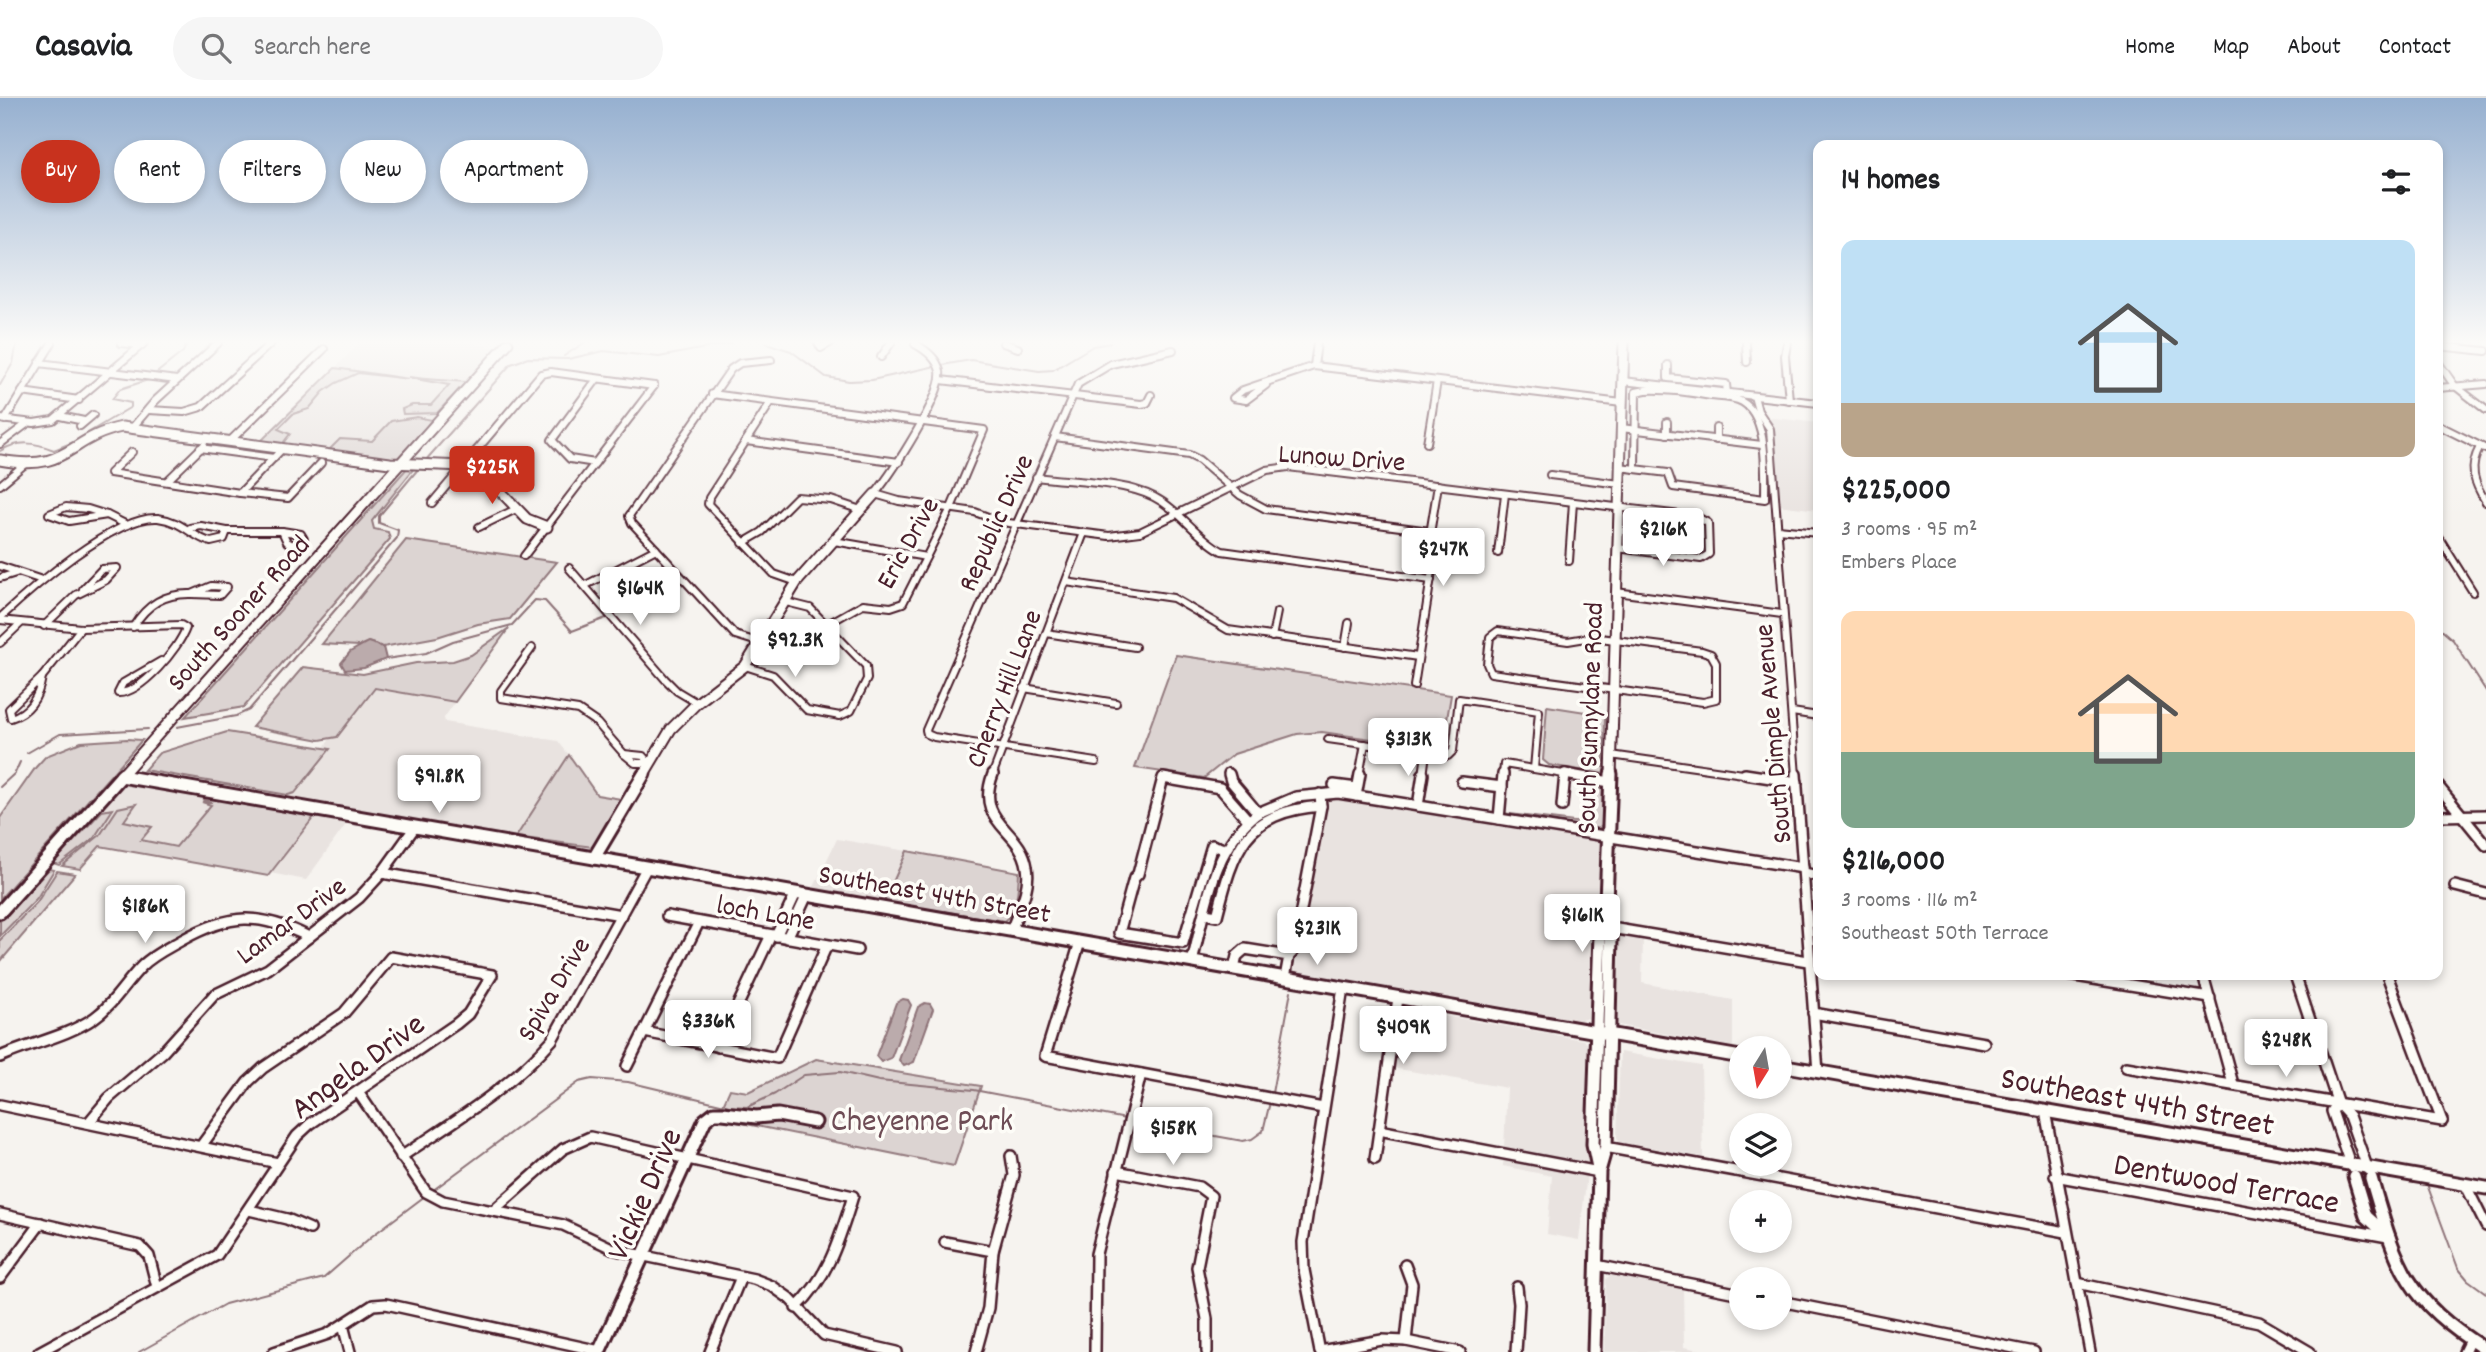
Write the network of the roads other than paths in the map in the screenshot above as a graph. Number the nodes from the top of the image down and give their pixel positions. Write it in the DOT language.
graph roads {
  1 [pos="15,402"];
  2 [pos="77,402"];
  3 [pos="157,402"];
  4 [pos="208,402"];
  5 [pos="270,402"];
  6 [pos="455,402"];
  7 [pos="519,402"];
  8 [pos="580,402"];
  9 [pos="642,402"];
  10 [pos="707,402"];
  11 [pos="767,402"];
  12 [pos="771,402"];
  13 [pos="931,402"];
  14 [pos="1070,402"];
  15 [pos="1122,402"];
  16 [pos="1148,402"];
  17 [pos="1434,402"];
  18 [pos="1610,402"];
  19 [pos="1636,402"];
  20 [pos="1740,402"];
  21 [pos="1755,402"];
  22 [pos="1622,403"];
  23 [pos="149,410"];
  24 [pos="93,415"];
  25 [pos="61,416"];
  26 [pos="2,419"];
  27 [pos="921,421"];
  28 [pos="1667,422"];
  29 [pos="28,423"];
  30 [pos="132,428"];
  31 [pos="1621,428"];
  32 [pos="1716,428"];
  33 [pos="2443,428"];
  34 [pos="1635,430"];
  35 [pos="1667,434"];
  36 [pos="1055,437"];
  37 [pos="210,438"];
  38 [pos="1716,440"];
  39 [pos="230,441"];
  40 [pos="746,441"];
  41 [pos="0,443"];
  42 [pos="1427,443"];
  43 [pos="1762,445"];
  44 [pos="200,448"];
  45 [pos="283,448"];
  46 [pos="2483,448"];
  47 [pos="132,452"];
  48 [pos="274,458"];
  49 [pos="0,460"];
  50 [pos="402,462"];
  51 [pos="899,462"];
  52 [pos="321,463"];
  53 [pos="595,463"];
  54 [pos="25,464"];
  55 [pos="462,467"];
  56 [pos="1620,467"];
  57 [pos="1635,469"];
  58 [pos="1550,475"];
  59 [pos="1037,477"];
  60 [pos="167,481"];
  61 [pos="1619,484"];
  62 [pos="0,485"];
  63 [pos="1438,485"];
  64 [pos="1231,488"];
  65 [pos="240,493"];
  66 [pos="875,494"];
  67 [pos="1505,494"];
  68 [pos="1573,502"];
  69 [pos="2486,502"];
  70 [pos="432,503"];
  71 [pos="951,508"];
  72 [pos="1619,508"];
  73 [pos="516,509"];
  74 [pos="861,510"];
  75 [pos="1176,514"];
  76 [pos="108,515"];
  77 [pos="1017,524"];
  78 [pos="127,525"];
  79 [pos="479,527"];
  80 [pos="547,527"];
  81 [pos="190,528"];
  82 [pos="1778,529"];
  83 [pos="282,530"];
  84 [pos="227,531"];
  85 [pos="1430,531"];
  86 [pos="1813,532"];
  87 [pos="1084,533"];
  88 [pos="834,541"];
  89 [pos="743,542"];
  90 [pos="2443,544"];
  91 [pos="1617,548"];
  92 [pos="656,549"];
  93 [pos="1499,553"];
  94 [pos="524,556"];
  95 [pos="926,557"];
  96 [pos="1569,561"];
  97 [pos="0,566"];
  98 [pos="569,568"];
  99 [pos="20,573"];
  100 [pos="0,579"];
  101 [pos="42,580"];
  102 [pos="1431,580"];
  103 [pos="797,582"];
  104 [pos="1066,582"];
  105 [pos="586,585"];
  106 [pos="83,589"];
  107 [pos="1616,592"];
  108 [pos="2473,592"];
  109 [pos="192,594"];
  110 [pos="786,602"];
  111 [pos="1277,612"];
  112 [pos="1782,614"];
  113 [pos="0,619"];
  114 [pos="21,623"];
  115 [pos="1349,623"];
  116 [pos="826,625"];
  117 [pos="44,626"];
  118 [pos="133,627"];
  119 [pos="81,628"];
  120 [pos="1046,633"];
  121 [pos="1272,637"];
  122 [pos="1615,639"];
  123 [pos="0,643"];
  124 [pos="761,643"];
  125 [pos="1135,647"];
  126 [pos="1345,647"];
  127 [pos="532,648"];
  128 [pos="1418,657"];
  129 [pos="161,662"];
  130 [pos="746,666"];
  131 [pos="42,677"];
  132 [pos="1414,686"];
  133 [pos="1024,688"];
  134 [pos="1613,689"];
  135 [pos="697,703"];
  136 [pos="1116,703"];
  137 [pos="1792,712"];
  138 [pos="1813,715"];
  139 [pos="1328,739"];
  140 [pos="1365,744"];
  141 [pos="1001,747"];
  142 [pos="1426,753"];
  143 [pos="1611,755"];
  144 [pos="1096,762"];
  145 [pos="649,763"];
  146 [pos="1534,769"];
  147 [pos="1228,772"];
  148 [pos="1565,774"];
  149 [pos="121,776"];
  150 [pos="1462,782"];
  151 [pos="1610,782"];
  152 [pos="1797,782"];
  153 [pos="1334,785"];
  154 [pos="1502,787"];
  155 [pos="1357,792"];
  156 [pos="2443,792"];
  157 [pos="1320,794"];
  158 [pos="1321,806"];
  159 [pos="1418,806"];
  160 [pos="1562,806"];
  161 [pos="1258,813"];
  162 [pos="2486,815"];
  163 [pos="2443,816"];
  164 [pos="2464,817"];
  165 [pos="1499,819"];
  166 [pos="1248,820"];
  167 [pos="415,827"];
  168 [pos="1609,837"];
  169 [pos="2486,845"];
  170 [pos="1224,849"];
  171 [pos="594,858"];
  172 [pos="647,867"];
  173 [pos="1804,871"];
  174 [pos="382,873"];
  175 [pos="1813,874"];
  176 [pos="2455,886"];
  177 [pos="801,894"];
  178 [pos="2486,894"];
  179 [pos="0,912"];
  180 [pos="1205,914"];
  181 [pos="621,915"];
  182 [pos="667,916"];
  183 [pos="783,920"];
  184 [pos="699,922"];
  185 [pos="794,922"];
  186 [pos="1605,927"];
  187 [pos="1011,930"];
  188 [pos="1118,933"];
  189 [pos="1188,933"];
  190 [pos="1199,935"];
  191 [pos="774,936"];
  192 [pos="309,937"];
  193 [pos="787,938"];
  194 [pos="1809,941"];
  195 [pos="1813,942"];
  196 [pos="1080,943"];
  197 [pos="827,945"];
  198 [pos="1113,948"];
  199 [pos="857,950"];
  200 [pos="1289,956"];
  201 [pos="1808,961"];
  202 [pos="1192,962"];
  203 [pos="1234,969"];
  204 [pos="1285,978"];
  205 [pos="2100,980"];
  206 [pos="2205,980"];
  207 [pos="2297,980"];
  208 [pos="2389,980"];
  209 [pos="1343,988"];
  210 [pos="1398,998"];
  211 [pos="2210,998"];
  212 [pos="1813,1013"];
  213 [pos="644,1032"];
  214 [pos="1595,1032"];
  215 [pos="1609,1034"];
  216 [pos="1984,1043"];
  217 [pos="718,1047"];
  218 [pos="1729,1056"];
  219 [pos="0,1057"];
  220 [pos="627,1066"];
  221 [pos="1792,1067"];
  222 [pos="2126,1067"];
  223 [pos="1818,1072"];
  224 [pos="1141,1074"];
  225 [pos="2233,1084"];
  226 [pos="359,1092"];
  227 [pos="2338,1104"];
  228 [pos="0,1105"];
  229 [pos="1323,1108"];
  230 [pos="2045,1111"];
  231 [pos="89,1122"];
  232 [pos="815,1122"];
  233 [pos="1379,1130"];
  234 [pos="201,1146"];
  235 [pos="1600,1146"];
  236 [pos="1011,1156"];
  237 [pos="401,1157"];
  238 [pos="688,1158"];
  239 [pos="1375,1159"];
  240 [pos="278,1163"];
  241 [pos="2352,1170"];
  242 [pos="1116,1171"];
  243 [pos="1599,1171"];
  244 [pos="2369,1173"];
  245 [pos="2056,1176"];
  246 [pos="2465,1184"];
  247 [pos="2486,1188"];
  248 [pos="2361,1199"];
  249 [pos="2378,1202"];
  250 [pos="249,1210"];
  251 [pos="494,1210"];
  252 [pos="0,1214"];
  253 [pos="41,1223"];
  254 [pos="2486,1226"];
  255 [pos="310,1229"];
  256 [pos="2066,1232"];
  257 [pos="2389,1237"];
  258 [pos="946,1242"];
  259 [pos="993,1251"];
  260 [pos="645,1257"];
  261 [pos="1405,1265"];
  262 [pos="1596,1265"];
  263 [pos="0,1278"];
  264 [pos="741,1278"];
  265 [pos="2077,1283"];
  266 [pos="157,1287"];
  267 [pos="1517,1287"];
  268 [pos="1729,1291"];
  269 [pos="1792,1303"];
  270 [pos="796,1308"];
  271 [pos="343,1325"];
  272 [pos="1406,1341"];
  273 [pos="2467,1346"];
  274 [pos="2486,1350"];
  275 [pos="599,1351"];
  276 [pos="1320,1351"];
  277 [pos="39,1352"];
  278 [pos="274,1352"];
  279 [pos="349,1352"];
  280 [pos="710,1352"];
  281 [pos="897,1352"];
  282 [pos="976,1352"];
  283 [pos="1095,1352"];
  284 [pos="1207,1352"];
  285 [pos="1460,1352"];
  286 [pos="1516,1352"];
  287 [pos="1594,1352"];
  288 [pos="2034,1352"];
  289 [pos="2090,1352"];
  290 [pos="2310,1352"];
  1 -- 26 [label="street"];
  2 -- 25 [label="street"];
  3 -- 23 [label="street"];
  4 -- 23 [label="street"];
  5 -- 39 [label="street"];
  6 -- 50 [label="main road, South Sooner Road"];
  7 -- 55 [label="street"];
  8 -- 53 [label="street"];
  9 -- 53 [label="street"];
  10 -- 92 [label="street"];
  11 -- 12 [label="street"];
  12 -- 27 [label="street"];
  12 -- 40 [label="street"];
  13 -- 27 [label="street"];
  14 -- 36 [label="street, Republic Drive"];
  15 -- 16 [label="street"];
  17 -- 42 [label="street"];
  18 -- 22 [label="street"];
  19 -- 34 [label="street"];
  20 -- 43 [label="street"];
  21 -- 82 [label="street, South Dimple Avenue"];
  22 -- 31 [label="main road, South Sunnylane Road"];
  23 -- 30 [label="street"];
  24 -- 25 [label="street"];
  25 -- 29 [label="street"];
  26 -- 29 [label="street"];
  27 -- 51 [label="street"];
  27 -- 71 [label="street, Eric Drive"];
  28 -- 35 [label="street"];
  29 -- 41 [label="street"];
  30 -- 37 [label="main road"];
  30 -- 54 [label="main road"];
  31 -- 34 [label="street"];
  31 -- 56 [label="main road, South Sunnylane Road"];
  32 -- 38 [label="street"];
  33 -- 46 [label="street"];
  34 -- 35 [label="street"];
  34 -- 57 [label="street"];
  35 -- 38 [label="street"];
  36 -- 59 [label="street, Republic Drive"];
  36 -- 64 [label="street"];
  37 -- 39 [label="main road"];
  37 -- 44 [label="street"];
  38 -- 43 [label="street"];
  39 -- 45 [label="main road"];
  40 -- 51 [label="street"];
  40 -- 89 [label="street"];
  43 -- 57 [label="street"];
  44 -- 48 [label="street"];
  44 -- 60 [label="street"];
  45 -- 48 [label="street"];
  45 -- 50 [label="main road"];
  46 -- 69 [label="street"];
  47 -- 60 [label="street"];
  48 -- 65 [label="street"];
  49 -- 54 [label="main road"];
  50 -- 55 [label="main road"];
  50 -- 149 [label="main road, South Sooner Road"];
  51 -- 66 [label="street"];
  52 -- 65 [label="street"];
  53 -- 80 [label="street"];
  54 -- 62 [label="street"];
  55 -- 70 [label="street"];
  55 -- 73 [label="main road"];
  56 -- 57 [label="street"];
  56 -- 61 [label="main road, South Sunnylane Road"];
  58 -- 61 [label="street"];
  59 -- 75 [label="street"];
  59 -- 77 [label="street, Republic Drive"];
  60 -- 65 [label="street"];
  61 -- 72 [label="main road, South Sunnylane Road"];
  63 -- 64 [label="street, Lunow Drive"];
  63 -- 67 [label="street, Lunow Drive"];
  63 -- 85 [label="street"];
  64 -- 75 [label="street, Lunow Drive"];
  64 -- 85 [label="street"];
  66 -- 71 [label="street, Lunow Drive"];
  66 -- 74 [label="main road"];
  67 -- 68 [label="street, Lunow Drive"];
  67 -- 93 [label="street"];
  68 -- 72 [label="street, Lunow Drive"];
  68 -- 96 [label="street"];
  71 -- 77 [label="street, Lunow Drive"];
  71 -- 95 [label="street, Eric Drive"];
  72 -- 91 [label="main road, South Sunnylane Road"];
  72 -- 91 [label="street, Lunow Drive"];
  73 -- 79 [label="street"];
  73 -- 80 [label="main road"];
  74 -- 88 [label="main road"];
  74 -- 89 [label="street"];
  75 -- 87 [label="street, Lunow Drive"];
  75 -- 102 [label="street"];
  76 -- 76 [label="street"];
  76 -- 78 [label="street"];
  77 -- 87 [label="street, Lunow Drive"];
  77 -- 141 [label="street, Republic Drive"];
  78 -- 81 [label="street"];
  78 -- 101 [label="street"];
  80 -- 94 [label="street"];
  81 -- 84 [label="street"];
  81 -- 84 [label="street"];
  82 -- 86 [label="street"];
  82 -- 112 [label="street, South Dimple Avenue"];
  83 -- 84 [label="street"];
  85 -- 102 [label="street"];
  87 -- 104 [label="street, Cherry Hill Lane"];
  88 -- 95 [label="street"];
  88 -- 103 [label="main road"];
  89 -- 103 [label="street"];
  90 -- 108 [label="street"];
  91 -- 107 [label="main road, South Sunnylane Road"];
  92 -- 105 [label="street"];
  92 -- 124 [label="street"];
  95 -- 116 [label="street, Eric Drive"];
  97 -- 99 [label="street"];
  98 -- 105 [label="street"];
  99 -- 100 [label="street"];
  99 -- 101 [label="street"];
  101 -- 113 [label="street"];
  102 -- 128 [label="street"];
  103 -- 110 [label="main road"];
  104 -- 120 [label="street, Cherry Hill Lane"];
  104 -- 121 [label="street"];
  105 -- 135 [label="street"];
  106 -- 106 [label="street"];
  106 -- 117 [label="street"];
  107 -- 112 [label="street"];
  107 -- 122 [label="main road, South Sunnylane Road"];
  109 -- 118 [label="street"];
  110 -- 116 [label="street"];
  110 -- 124 [label="main road"];
  111 -- 121 [label="street"];
  112 -- 137 [label="street, South Dimple Avenue"];
  113 -- 114 [label="street"];
  114 -- 117 [label="street"];
  114 -- 123 [label="street"];
  115 -- 126 [label="street"];
  116 -- 130 [label="street"];
  117 -- 119 [label="street"];
  118 -- 119 [label="street"];
  118 -- 129 [label="street"];
  119 -- 131 [label="street"];
  120 -- 125 [label="street"];
  120 -- 133 [label="street, Cherry Hill Lane"];
  121 -- 126 [label="street"];
  122 -- 134 [label="main road, South Sunnylane Road"];
  122 -- 134 [label="street"];
  122 -- 134 [label="street"];
  124 -- 130 [label="main road"];
  126 -- 128 [label="street"];
  127 -- 145 [label="street"];
  128 -- 132 [label="street"];
  129 -- 129 [label="street"];
  130 -- 135 [label="main road"];
  131 -- 131 [label="street"];
  133 -- 136 [label="street"];
  133 -- 141 [label="street, Cherry Hill Lane"];
  134 -- 143 [label="main road, South Sunnylane Road"];
  135 -- 145 [label="main road"];
  137 -- 138 [label="street"];
  137 -- 152 [label="street, South Dimple Avenue"];
  139 -- 140 [label="street"];
  140 -- 142 [label="street"];
  140 -- 155 [label="street"];
  141 -- 144 [label="street"];
  141 -- 187 [label="street, Cherry Hill Lane"];
  142 -- 146 [label="street"];
  142 -- 159 [label="street"];
  143 -- 151 [label="main road, South Sunnylane Road"];
  143 -- 152 [label="street"];
  145 -- 171 [label="main road"];
  146 -- 148 [label="street"];
  146 -- 154 [label="street"];
  147 -- 161 [label="street"];
  148 -- 151 [label="street"];
  148 -- 160 [label="street"];
  149 -- 167 [label="main road, Southeast 44th Street"];
  149 -- 179 [label="main road, South Sooner Road"];
  150 -- 154 [label="street"];
  151 -- 168 [label="main road, South Sunnylane Road"];
  152 -- 173 [label="street, South Dimple Avenue"];
  153 -- 155 [label="street"];
  154 -- 165 [label="street"];
  155 -- 157 [label="street"];
  155 -- 159 [label="street"];
  156 -- 164 [label="street"];
  157 -- 158 [label="street"];
  157 -- 161 [label="street"];
  158 -- 180 [label="street"];
  158 -- 200 [label="street"];
  159 -- 165 [label="street"];
  161 -- 166 [label="street"];
  162 -- 164 [label="street"];
  163 -- 164 [label="street"];
  164 -- 169 [label="street"];
  165 -- 168 [label="street"];
  166 -- 170 [label="street"];
  166 -- 188 [label="street"];
  167 -- 171 [label="main road, Southeast 44th Street"];
  167 -- 174 [label="street, Lamar Drive"];
  168 -- 173 [label="street"];
  168 -- 186 [label="main road, South Sunnylane Road"];
  170 -- 180 [label="street"];
  170 -- 189 [label="street"];
  171 -- 172 [label="main road, Southeast 44th Street"];
  172 -- 177 [label="main road, Southeast 44th Street"];
  172 -- 181 [label="street, Spiva Drive"];
  173 -- 175 [label="street"];
  173 -- 194 [label="street, South Dimple Avenue"];
  174 -- 181 [label="street"];
  174 -- 192 [label="street, Lamar Drive"];
  176 -- 178 [label="street"];
  177 -- 183 [label="street"];
  177 -- 185 [label="street"];
  177 -- 187 [label="main road, Southeast 44th Street"];
  180 -- 190 [label="street"];
  181 -- 237 [label="street, Spiva Drive"];
  182 -- 184 [label="street, loch Lane"];
  183 -- 185 [label="street"];
  183 -- 191 [label="street"];
  184 -- 191 [label="street, loch Lane"];
  184 -- 213 [label="street"];
  185 -- 193 [label="street"];
  186 -- 201 [label="street"];
  186 -- 214 [label="main road, South Sunnylane Road"];
  186 -- 215 [label="main road, South Sunnylane Road"];
  187 -- 196 [label="main road, Southeast 44th Street"];
  188 -- 189 [label="street"];
  188 -- 198 [label="street"];
  189 -- 190 [label="street"];
  190 -- 202 [label="street"];
  191 -- 193 [label="street, loch Lane"];
  191 -- 217 [label="street"];
  192 -- 219 [label="street"];
  192 -- 231 [label="street, Lamar Drive"];
  193 -- 197 [label="street, loch Lane"];
  194 -- 195 [label="street"];
  194 -- 201 [label="street, South Dimple Avenue"];
  196 -- 198 [label="main road, Southeast 44th Street"];
  196 -- 224 [label="street"];
  197 -- 199 [label="street, loch Lane"];
  197 -- 217 [label="street"];
  198 -- 202 [label="main road, Southeast 44th Street"];
  200 -- 203 [label="street"];
  200 -- 204 [label="street"];
  201 -- 212 [label="street, South Dimple Avenue"];
  202 -- 203 [label="main road, Southeast 44th Street"];
  203 -- 204 [label="main road, Southeast 44th Street"];
  204 -- 209 [label="main road, Southeast 44th Street"];
  205 -- 211 [label="street"];
  206 -- 211 [label="street"];
  207 -- 227 [label="street"];
  208 -- 227 [label="street"];
  209 -- 210 [label="main road, Southeast 44th Street"];
  209 -- 229 [label="street"];
  210 -- 214 [label="main road, Southeast 44th Street"];
  210 -- 233 [label="street"];
  211 -- 225 [label="street"];
  212 -- 216 [label="street"];
  212 -- 223 [label="street, South Dimple Avenue"];
  213 -- 217 [label="street"];
  213 -- 220 [label="street"];
  214 -- 215 [label="main road, Southeast 44th Street"];
  214 -- 235 [label="main road, South Sunnylane Road"];
  215 -- 218 [label="main road, Southeast 44th Street"];
  215 -- 235 [label="main road, South Sunnylane Road"];
  221 -- 223 [label="main road, Southeast 44th Street"];
  222 -- 225 [label="street"];
  223 -- 230 [label="main road, Southeast 44th Street"];
  224 -- 229 [label="street"];
  224 -- 242 [label="street"];
  225 -- 227 [label="street"];
  226 -- 234 [label="street, Angela Drive"];
  226 -- 237 [label="street"];
  226 -- 240 [label="street, Angela Drive"];
  227 -- 241 [label="street"];
  227 -- 244 [label="street"];
  228 -- 231 [label="street"];
  229 -- 276 [label="street"];
  230 -- 241 [label="main road, Southeast 44th Street"];
  230 -- 245 [label="street"];
  231 -- 234 [label="street"];
  232 -- 238 [label="main road, Vickie Drive"];
  233 -- 239 [label="street"];
  233 -- 243 [label="street"];
  234 -- 240 [label="street"];
  235 -- 243 [label="main road, South Sunnylane Road"];
  235 -- 256 [label="street"];
  236 -- 259 [label="street"];
  237 -- 251 [label="street"];
  238 -- 251 [label="street"];
  238 -- 260 [label="main road, Vickie Drive"];
  238 -- 270 [label="street"];
  240 -- 250 [label="street, Angela Drive"];
  241 -- 244 [label="main road, Southeast 44th Street"];
  241 -- 248 [label="main road"];
  242 -- 283 [label="street"];
  242 -- 284 [label="street"];
  243 -- 262 [label="main road, South Sunnylane Road"];
  244 -- 246 [label="main road, Southeast 44th Street"];
  244 -- 249 [label="main road"];
  245 -- 256 [label="street"];
  245 -- 257 [label="street, Dentwood Terrace"];
  246 -- 247 [label="main road, Southeast 44th Street"];
  246 -- 254 [label="street"];
  248 -- 249 [label="main road"];
  248 -- 257 [label="main road"];
  249 -- 257 [label="main road"];
  250 -- 255 [label="street"];
  250 -- 266 [label="street, Angela Drive"];
  251 -- 260 [label="street"];
  252 -- 253 [label="street"];
  253 -- 263 [label="street"];
  253 -- 266 [label="street"];
  256 -- 265 [label="street"];
  257 -- 273 [label="main road"];
  258 -- 259 [label="street"];
  259 -- 282 [label="street"];
  260 -- 264 [label="street"];
  260 -- 275 [label="main road, Vickie Drive"];
  261 -- 272 [label="street"];
  262 -- 268 [label="street"];
  262 -- 287 [label="main road, South Sunnylane Road"];
  264 -- 270 [label="street"];
  264 -- 280 [label="street"];
  265 -- 289 [label="street"];
  265 -- 290 [label="street"];
  266 -- 277 [label="street, Angela Drive"];
  267 -- 286 [label="street"];
  269 -- 288 [label="street"];
  270 -- 281 [label="street"];
  271 -- 275 [label="street"];
  271 -- 278 [label="street"];
  271 -- 279 [label="street"];
  272 -- 276 [label="street"];
  272 -- 285 [label="street"];
  273 -- 274 [label="main road"];
}
